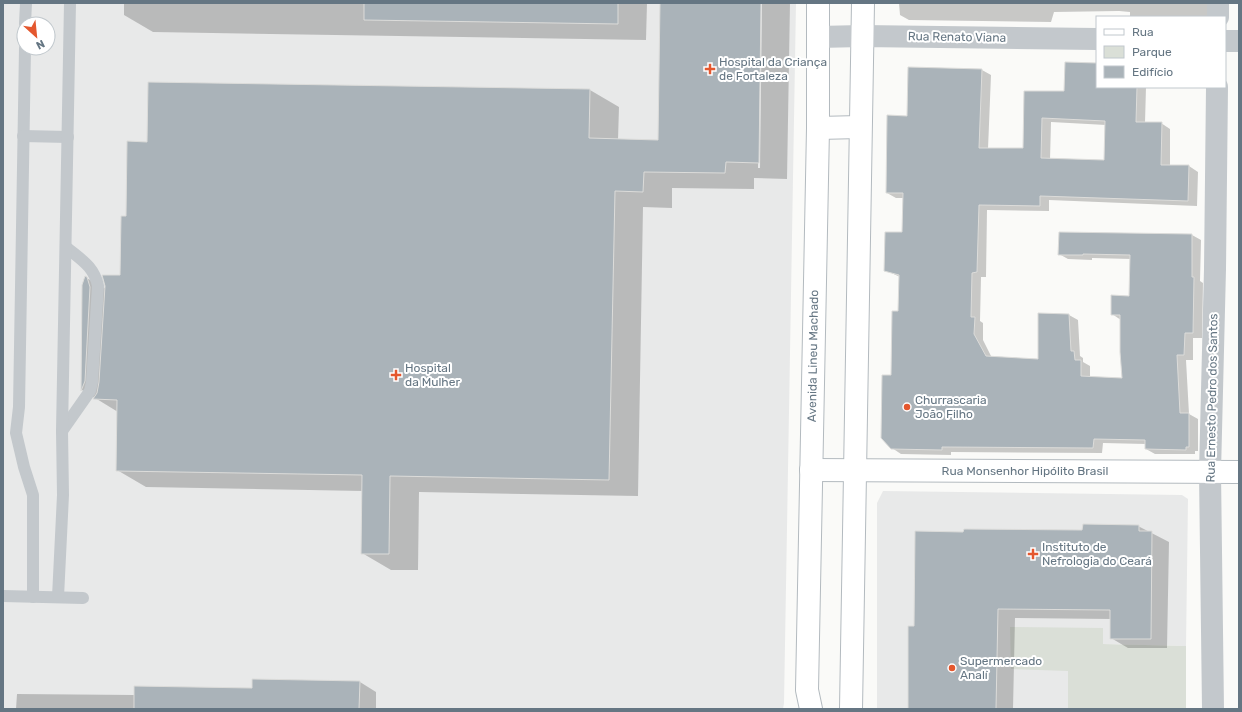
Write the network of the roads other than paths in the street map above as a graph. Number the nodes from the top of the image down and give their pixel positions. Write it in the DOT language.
graph roads {
  1 [pos="26,3"];
  2 [pos="70,3"];
  3 [pos="818,3"];
  4 [pos="863,3"];
  5 [pos="1218,3"];
  6 [pos="25,16"];
  7 [pos="1218,16"];
  8 [pos="862,36"];
  9 [pos="818,37"];
  10 [pos="1096,39"];
  11 [pos="1226,41"];
  12 [pos="1239,41"];
  13 [pos="25,56"];
  14 [pos="1217,88"];
  15 [pos="860,127"];
  16 [pos="818,128"];
  17 [pos="23,136"];
  18 [pos="68,137"];
  19 [pos="66,247"];
  20 [pos="62,431"];
  21 [pos="811,470"];
  22 [pos="854,470"];
  23 [pos="1210,472"];
  24 [pos="1239,472"];
  25 [pos="3,596"];
  26 [pos="33,596"];
  27 [pos="58,597"];
  28 [pos="83,598"];
  29 [pos="806,703"];
  30 [pos="851,709"];
  31 [pos="1213,709"];
  1 -- 6 [label="lane"];
  2 -- 18 [label="lane"];
  3 -- 9 [label="street, Avenida Lineu Machado"];
  4 -- 8 [label="street"];
  5 -- 7 [label="street"];
  8 -- 9 [label="street, Rua Renato Viana"];
  8 -- 10 [label="street, Rua Renato Viana"];
  8 -- 15 [label="street"];
  9 -- 16 [label="street, Avenida Lineu Machado"];
  11 -- 12 [label="street"];
  13 -- 17 [label="lane"];
  14 -- 23 [label="street, Rua Ernesto Pedro dos Santos"];
  15 -- 16 [label="street"];
  15 -- 22 [label="street"];
  16 -- 21 [label="street, Avenida Lineu Machado"];
  17 -- 18 [label="lane"];
  17 -- 26 [label="lane"];
  18 -- 19 [label="lane"];
  19 -- 20 [label="lane"];
  19 -- 20 [label="lane"];
  20 -- 27 [label="lane"];
  21 -- 22 [label="street, Rua Monsenhor Hipólito Brasil"];
  21 -- 29 [label="street, Avenida Lineu Machado"];
  22 -- 23 [label="street, Rua Monsenhor Hipólito Brasil"];
  22 -- 30 [label="street"];
  23 -- 24 [label="street, Rua Monsenhor Hipólito Brasil"];
  23 -- 31 [label="street, Rua Ernesto Pedro dos Santos"];
  25 -- 26 [label="lane"];
  26 -- 27 [label="lane"];
  27 -- 28 [label="lane"];
}
